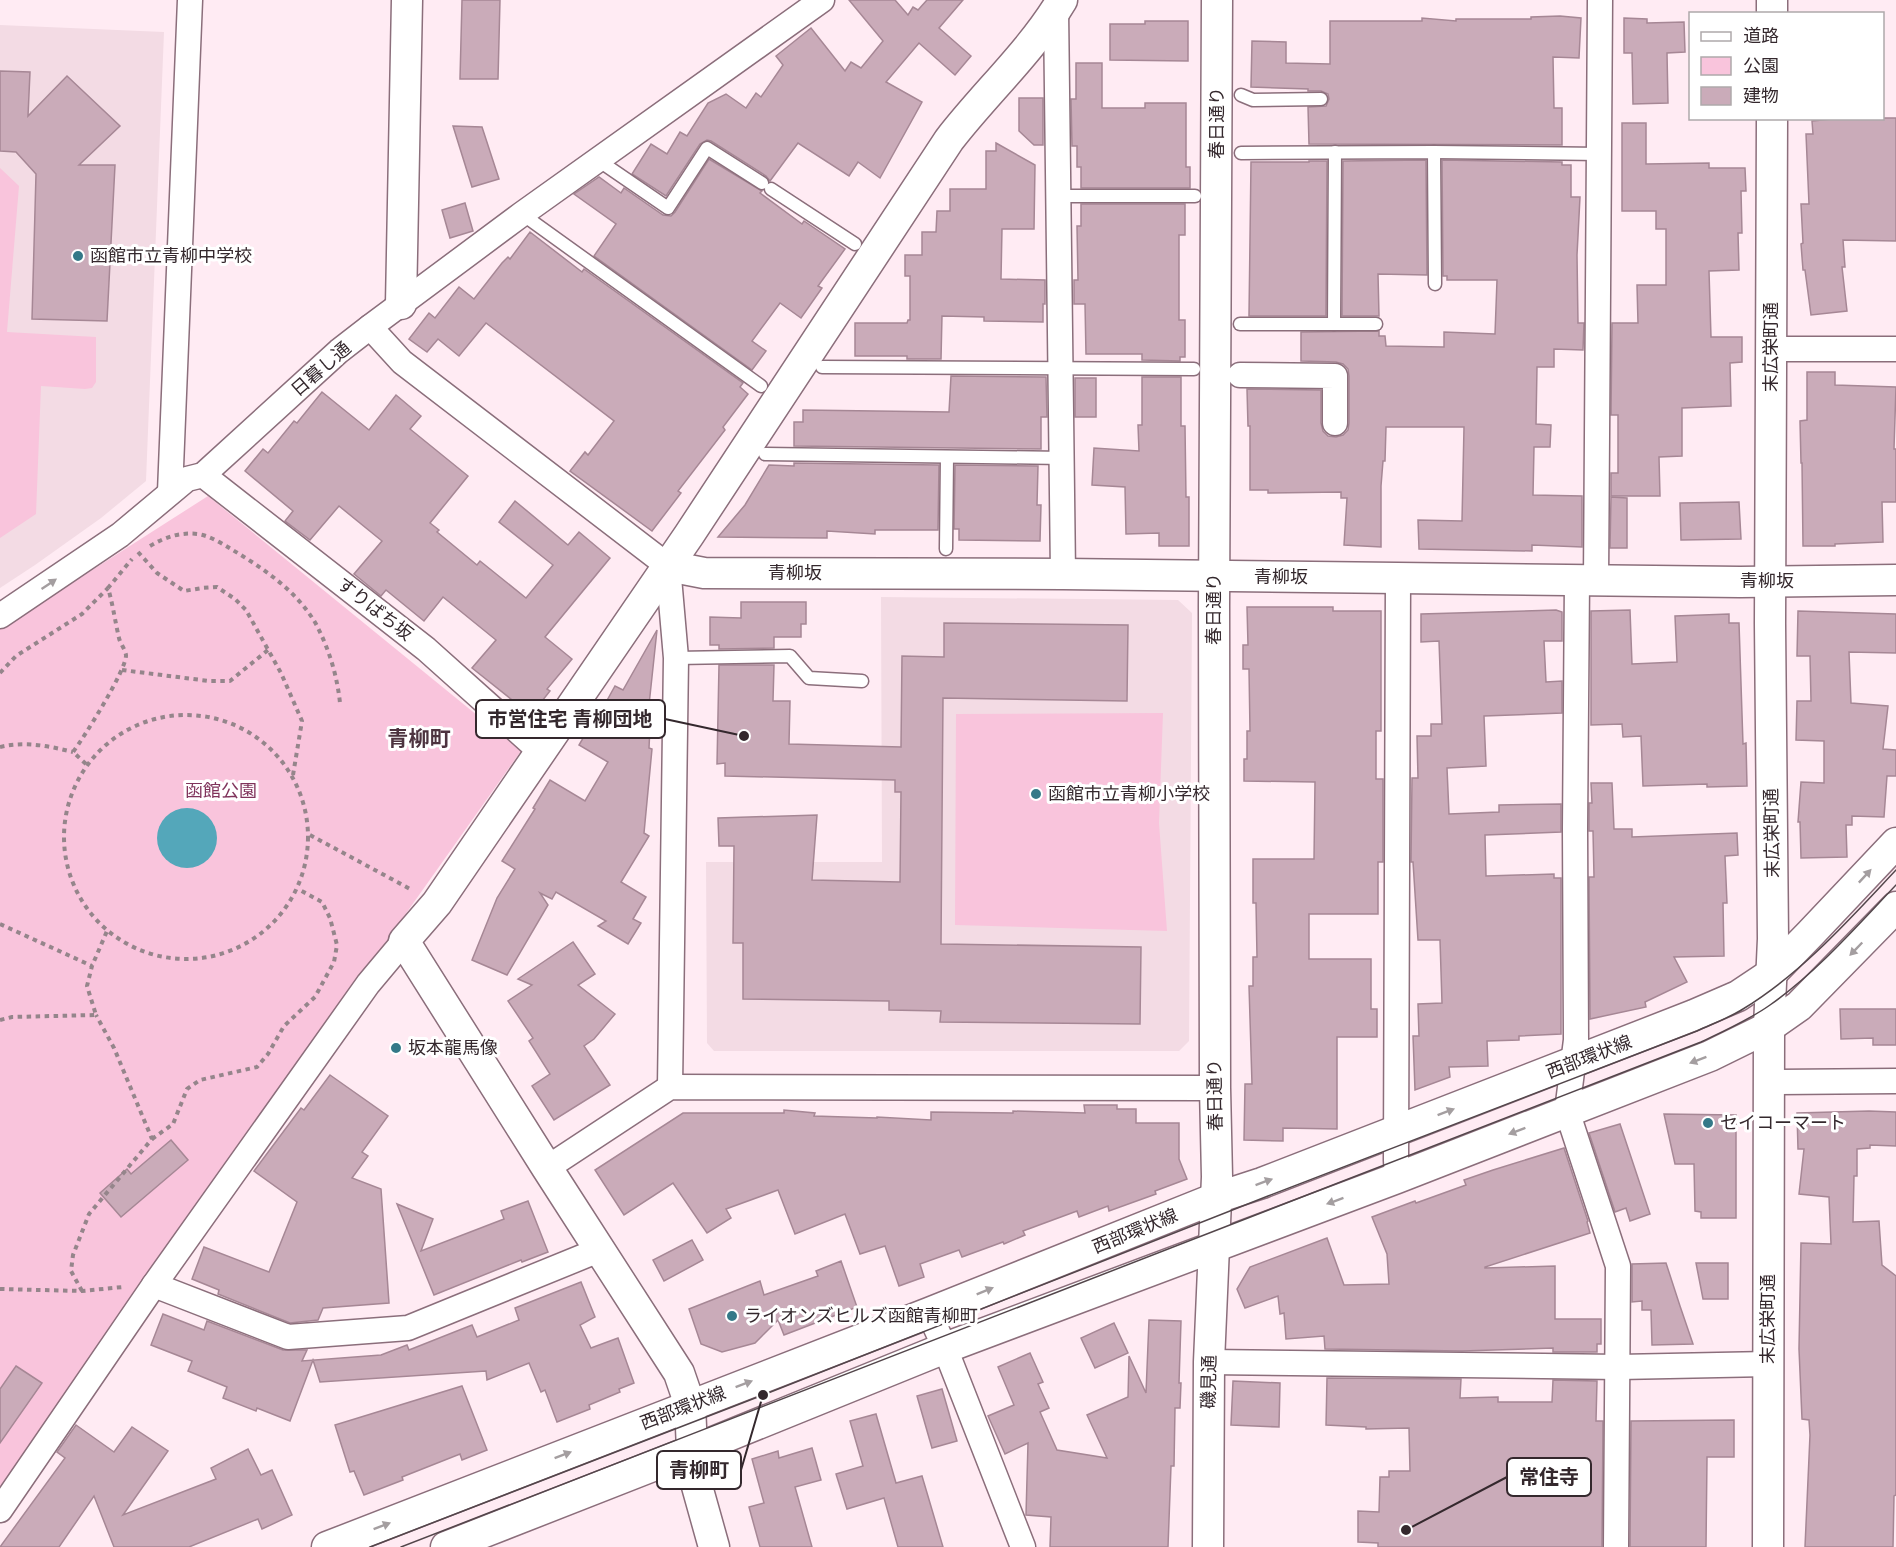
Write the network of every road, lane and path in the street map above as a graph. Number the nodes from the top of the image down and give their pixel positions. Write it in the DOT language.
graph roads {
  1 [pos="190,0"];
  2 [pos="406,0"];
  3 [pos="1217,0"];
  4 [pos="1600,0"];
  5 [pos="810,3"];
  6 [pos="1059,5"];
  7 [pos="1241,95"];
  8 [pos="1321,99"];
  9 [pos="1772,120"];
  10 [pos="1335,152"];
  11 [pos="1434,152"];
  12 [pos="1241,153"];
  13 [pos="1600,154"];
  14 [pos="598,160"];
  15 [pos="1058,196"];
  16 [pos="1195,196"];
  17 [pos="522,214"];
  18 [pos="855,244"];
  19 [pos="1435,284"];
  20 [pos="401,304"];
  21 [pos="1240,324"];
  22 [pos="1334,324"];
  23 [pos="1376,324"];
  24 [pos="370,327"];
  25 [pos="1896,349"];
  26 [pos="1771,350"];
  27 [pos="822,368"];
  28 [pos="1061,368"];
  29 [pos="1194,369"];
  30 [pos="1240,375"];
  31 [pos="761,386"];
  32 [pos="1335,423"];
  33 [pos="765,454"];
  34 [pos="947,457"];
  35 [pos="1063,458"];
  36 [pos="203,475"];
  37 [pos="170,492"];
  38 [pos="946,549"];
  39 [pos="138,553"];
  40 [pos="668,566"];
  41 [pos="1063,574"];
  42 [pos="1214,575"];
  43 [pos="1398,578"];
  44 [pos="1896,580"];
  45 [pos="1587,581"];
  46 [pos="1771,581"];
  47 [pos="108,588"];
  48 [pos="0,616"];
  49 [pos="268,650"];
  50 [pos="676,658"];
  51 [pos="122,670"];
  52 [pos="0,674"];
  53 [pos="862,681"];
  54 [pos="340,703"];
  55 [pos="0,747"];
  56 [pos="73,752"];
  57 [pos="541,752"];
  58 [pos="86,764"];
  59 [pos="293,776"];
  60 [pos="310,835"];
  61 [pos="1896,843"];
  62 [pos="407,887"];
  63 [pos="298,889"];
  64 [pos="1896,907"];
  65 [pos="0,924"];
  66 [pos="107,931"];
  67 [pos="404,941"];
  68 [pos="92,966"];
  69 [pos="1771,974"];
  70 [pos="96,1015"];
  71 [pos="0,1020"];
  72 [pos="1769,1027"];
  73 [pos="1574,1063"];
  74 [pos="1896,1081"];
  75 [pos="1769,1082"];
  76 [pos="670,1087"];
  77 [pos="1215,1088"];
  78 [pos="1567,1111"];
  79 [pos="1396,1131"];
  80 [pos="152,1139"];
  81 [pos="547,1168"];
  82 [pos="1398,1178"];
  83 [pos="1215,1221"];
  84 [pos="599,1250"];
  85 [pos="154,1285"];
  86 [pos="0,1289"];
  87 [pos="82,1290"];
  88 [pos="929,1313"];
  89 [pos="945,1348"];
  90 [pos="1209,1362"];
  91 [pos="1768,1364"];
  92 [pos="1618,1367"];
  93 [pos="690,1405"];
  94 [pos="691,1451"];
  95 [pos="0,1510"];
  96 [pos="327,1547"];
  97 [pos="446,1547"];
  98 [pos="714,1547"];
  99 [pos="1023,1547"];
  100 [pos="1208,1547"];
  101 [pos="1616,1547"];
  102 [pos="1768,1547"];
  1 -- 37 [label="street"];
  2 -- 20 [label="street"];
  3 -- 42 [label="street, 春日通り"];
  4 -- 13 [label="street"];
  5 -- 14 [label="street, 日暮し通"];
  6 -- 15 [label="street"];
  6 -- 40 [label="street"];
  7 -- 8 [label="lane"];
  9 -- 26 [label="street, 末広栄町通"];
  10 -- 11 [label="lane"];
  10 -- 12 [label="lane"];
  10 -- 22 [label="lane"];
  11 -- 13 [label="lane"];
  11 -- 19 [label="lane"];
  13 -- 45 [label="street"];
  14 -- 17 [label="street, 日暮し通"];
  14 -- 18 [label="lane"];
  15 -- 16 [label="lane"];
  15 -- 28 [label="street"];
  17 -- 20 [label="street, 日暮し通"];
  17 -- 31 [label="lane"];
  20 -- 24 [label="street, 日暮し通"];
  21 -- 22 [label="lane"];
  22 -- 23 [label="lane"];
  24 -- 36 [label="street, 日暮し通"];
  24 -- 40 [label="street"];
  25 -- 26 [label="street"];
  26 -- 46 [label="street, 末広栄町通"];
  27 -- 28 [label="lane"];
  28 -- 29 [label="lane"];
  28 -- 35 [label="street"];
  30 -- 32 [label="street"];
  33 -- 34 [label="lane"];
  34 -- 35 [label="lane"];
  34 -- 38 [label="lane"];
  35 -- 41 [label="street"];
  36 -- 37 [label="street, 日暮し通"];
  36 -- 57 [label="street, すりばち坂"];
  48 -- 37 [label="street, 日暮し通, one-way"];
  39 -- 47 [label="path"];
  39 -- 49 [label="path"];
  39 -- 54 [label="path"];
  40 -- 41 [label="street, 青柳坂"];
  40 -- 50 [label="street"];
  40 -- 57 [label="street"];
  41 -- 42 [label="street, 青柳坂"];
  42 -- 43 [label="street, 青柳坂"];
  42 -- 77 [label="street, 春日通り"];
  43 -- 45 [label="street, 青柳坂"];
  43 -- 79 [label="street"];
  44 -- 46 [label="street, 青柳坂"];
  45 -- 46 [label="street, 青柳坂"];
  45 -- 73 [label="street"];
  46 -- 69 [label="street, 末広栄町通"];
  47 -- 51 [label="path"];
  47 -- 52 [label="path"];
  49 -- 51 [label="path"];
  49 -- 59 [label="path"];
  50 -- 53 [label="lane"];
  50 -- 76 [label="street"];
  51 -- 56 [label="path"];
  55 -- 56 [label="path"];
  56 -- 58 [label="path"];
  57 -- 67 [label="street"];
  58 -- 59 [label="path"];
  58 -- 66 [label="path"];
  59 -- 60 [label="path"];
  60 -- 62 [label="path"];
  60 -- 63 [label="path"];
  69 -- 61 [label="street, 西部環状線, one-way"];
  63 -- 66 [label="path"];
  63 -- 80 [label="path"];
  64 -- 72 [label="street, 西部環状線, one-way"];
  65 -- 68 [label="path"];
  66 -- 68 [label="path"];
  67 -- 81 [label="street"];
  67 -- 85 [label="street"];
  68 -- 70 [label="path"];
  69 -- 72 [label="street, 末広栄町通"];
  69 -- 73 [label="street, 西部環状線"];
  70 -- 71 [label="path"];
  70 -- 80 [label="path"];
  72 -- 75 [label="street, 末広栄町通"];
  72 -- 78 [label="street, 西部環状線, one-way"];
  73 -- 78 [label="street"];
  79 -- 73 [label="street, 西部環状線, one-way"];
  74 -- 75 [label="street"];
  75 -- 91 [label="street, 末広栄町通"];
  76 -- 77 [label="street"];
  76 -- 81 [label="street"];
  77 -- 83 [label="street, 春日通り"];
  78 -- 82 [label="street, 西部環状線, one-way"];
  78 -- 92 [label="street"];
  79 -- 82 [label="street"];
  83 -- 79 [label="street, 西部環状線, one-way"];
  80 -- 87 [label="path"];
  81 -- 84 [label="street"];
  82 -- 83 [label="street, 西部環状線, one-way"];
  88 -- 83 [label="street, 西部環状線, one-way"];
  83 -- 89 [label="street, 西部環状線"];
  83 -- 90 [label="street, 磯見通"];
  84 -- 85 [label="street"];
  84 -- 93 [label="street"];
  85 -- 87 [label="path"];
  85 -- 95 [label="street"];
  86 -- 87 [label="path"];
  88 -- 89 [label="street"];
  93 -- 88 [label="street, 西部環状線, one-way"];
  89 -- 94 [label="street, 西部環状線"];
  89 -- 99 [label="street"];
  90 -- 92 [label="street"];
  90 -- 100 [label="street, 磯見通"];
  91 -- 92 [label="street"];
  91 -- 102 [label="street, 末広栄町通"];
  92 -- 101 [label="street"];
  93 -- 94 [label="street"];
  96 -- 93 [label="street, 西部環状線, one-way"];
  94 -- 97 [label="street, 西部環状線"];
  94 -- 98 [label="street"];
}
